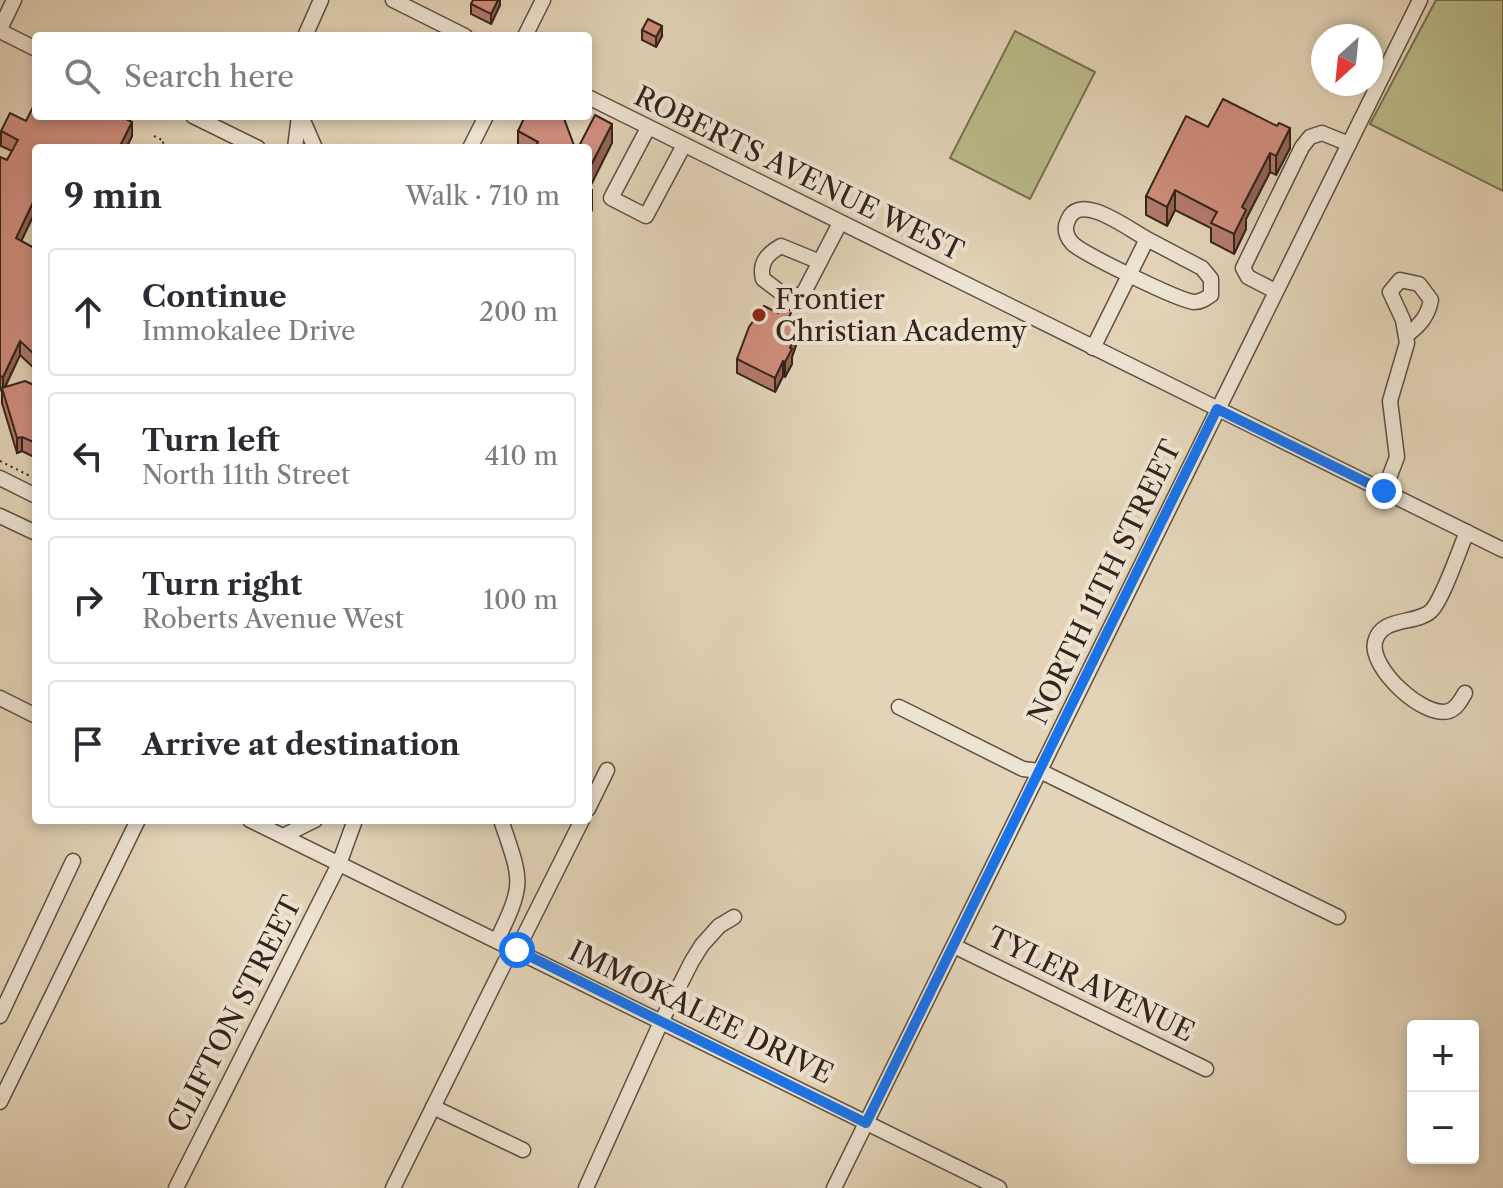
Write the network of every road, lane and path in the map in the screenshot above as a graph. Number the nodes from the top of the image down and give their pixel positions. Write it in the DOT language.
graph roads {
  1 [pos="14,0"];
  2 [pos="321,0"];
  3 [pos="393,0"];
  4 [pos="543,0"];
  5 [pos="1418,1"];
  6 [pos="0,30"];
  7 [pos="307,32"];
  8 [pos="457,32"];
  9 [pos="527,32"];
  10 [pos="32,47"];
  11 [pos="592,99"];
  12 [pos="201,120"];
  13 [pos="299,120"];
  14 [pos="302,120"];
  15 [pos="484,120"];
  16 [pos="648,128"];
  17 [pos="154,136"];
  18 [pos="162,144"];
  19 [pos="250,144"];
  20 [pos="296,144"];
  21 [pos="313,144"];
  22 [pos="472,144"];
  23 [pos="1349,144"];
  24 [pos="684,145"];
  25 [pos="840,223"];
  26 [pos="1147,239"];
  27 [pos="820,262"];
  28 [pos="1130,274"];
  29 [pos="1275,291"];
  30 [pos="1407,335"];
  31 [pos="1093,348"];
  32 [pos="1217,409"];
  33 [pos="0,461"];
  34 [pos="32,477"];
  35 [pos="0,478"];
  36 [pos="1384,491"];
  37 [pos="32,494"];
  38 [pos="0,516"];
  39 [pos="32,531"];
  40 [pos="1467,532"];
  41 [pos="1503,550"];
  42 [pos="1465,693"];
  43 [pos="0,698"];
  44 [pos="899,707"];
  45 [pos="32,714"];
  46 [pos="607,770"];
  47 [pos="1040,771"];
  48 [pos="592,801"];
  49 [pos="136,824"];
  50 [pos="258,824"];
  51 [pos="307,824"];
  52 [pos="354,824"];
  53 [pos="502,824"];
  54 [pos="580,824"];
  55 [pos="283,836"];
  56 [pos="73,861"];
  57 [pos="339,864"];
  58 [pos="734,917"];
  59 [pos="1338,917"];
  60 [pos="497,940"];
  61 [pos="954,946"];
  62 [pos="517,950"];
  63 [pos="0,1016"];
  64 [pos="661,1022"];
  65 [pos="1206,1069"];
  66 [pos="7,1070"];
  67 [pos="0,1102"];
  68 [pos="433,1107"];
  69 [pos="866,1123"];
  70 [pos="523,1150"];
  71 [pos="176,1188"];
  72 [pos="393,1188"];
  73 [pos="586,1188"];
  74 [pos="834,1188"];
  75 [pos="999,1188"];
  1 -- 6 [label="street"];
  2 -- 7 [label="street"];
  3 -- 8 [label="street"];
  4 -- 9 [label="street"];
  5 -- 23 [label="street, NORTH 11TH STREET"];
  6 -- 10 [label="street"];
  11 -- 16 [label="street, ROBERTS AVENUE WEST"];
  12 -- 19 [label="street"];
  13 -- 20 [label="street"];
  14 -- 21 [label="street"];
  15 -- 22 [label="street"];
  16 -- 24 [label="street, ROBERTS AVENUE WEST"];
  16 -- 24 [label="street"];
  17 -- 18 [label="path"];
  23 -- 29 [label="street, NORTH 11TH STREET"];
  23 -- 29 [label="street"];
  24 -- 25 [label="street, ROBERTS AVENUE WEST"];
  25 -- 27 [label="street"];
  25 -- 31 [label="street, ROBERTS AVENUE WEST"];
  26 -- 28 [label="street"];
  26 -- 28 [label="street"];
  26 -- 28 [label="street"];
  28 -- 31 [label="street"];
  29 -- 32 [label="street, NORTH 11TH STREET"];
  30 -- 36 [label="street"];
  31 -- 32 [label="street, ROBERTS AVENUE WEST"];
  32 -- 36 [label="street, ROBERTS AVENUE WEST"];
  32 -- 47 [label="street, NORTH 11TH STREET"];
  33 -- 34 [label="path"];
  35 -- 37 [label="street"];
  36 -- 40 [label="street, ROBERTS AVENUE WEST"];
  38 -- 39 [label="street"];
  40 -- 41 [label="street, ROBERTS AVENUE WEST"];
  40 -- 42 [label="street"];
  43 -- 45 [label="street"];
  44 -- 47 [label="street"];
  46 -- 48 [label="street"];
  47 -- 59 [label="street"];
  47 -- 61 [label="street, NORTH 11TH STREET"];
  49 -- 66 [label="street"];
  50 -- 55 [label="street, IMMOKALEE DRIVE"];
  51 -- 55 [label="street"];
  52 -- 57 [label="street, CLIFTON STREET"];
  53 -- 60 [label="street"];
  54 -- 62 [label="street"];
  55 -- 57 [label="street, IMMOKALEE DRIVE"];
  56 -- 63 [label="street"];
  57 -- 60 [label="street, IMMOKALEE DRIVE"];
  57 -- 71 [label="street, CLIFTON STREET"];
  58 -- 64 [label="street"];
  60 -- 62 [label="street, IMMOKALEE DRIVE"];
  61 -- 65 [label="street, TYLER AVENUE"];
  61 -- 69 [label="street, NORTH 11TH STREET"];
  62 -- 64 [label="street, IMMOKALEE DRIVE"];
  62 -- 68 [label="street"];
  64 -- 69 [label="street, IMMOKALEE DRIVE"];
  64 -- 73 [label="street"];
  66 -- 67 [label="street"];
  68 -- 70 [label="street"];
  68 -- 72 [label="street"];
  69 -- 74 [label="street, NORTH 11TH STREET"];
  69 -- 75 [label="street, IMMOKALEE DRIVE"];
}
